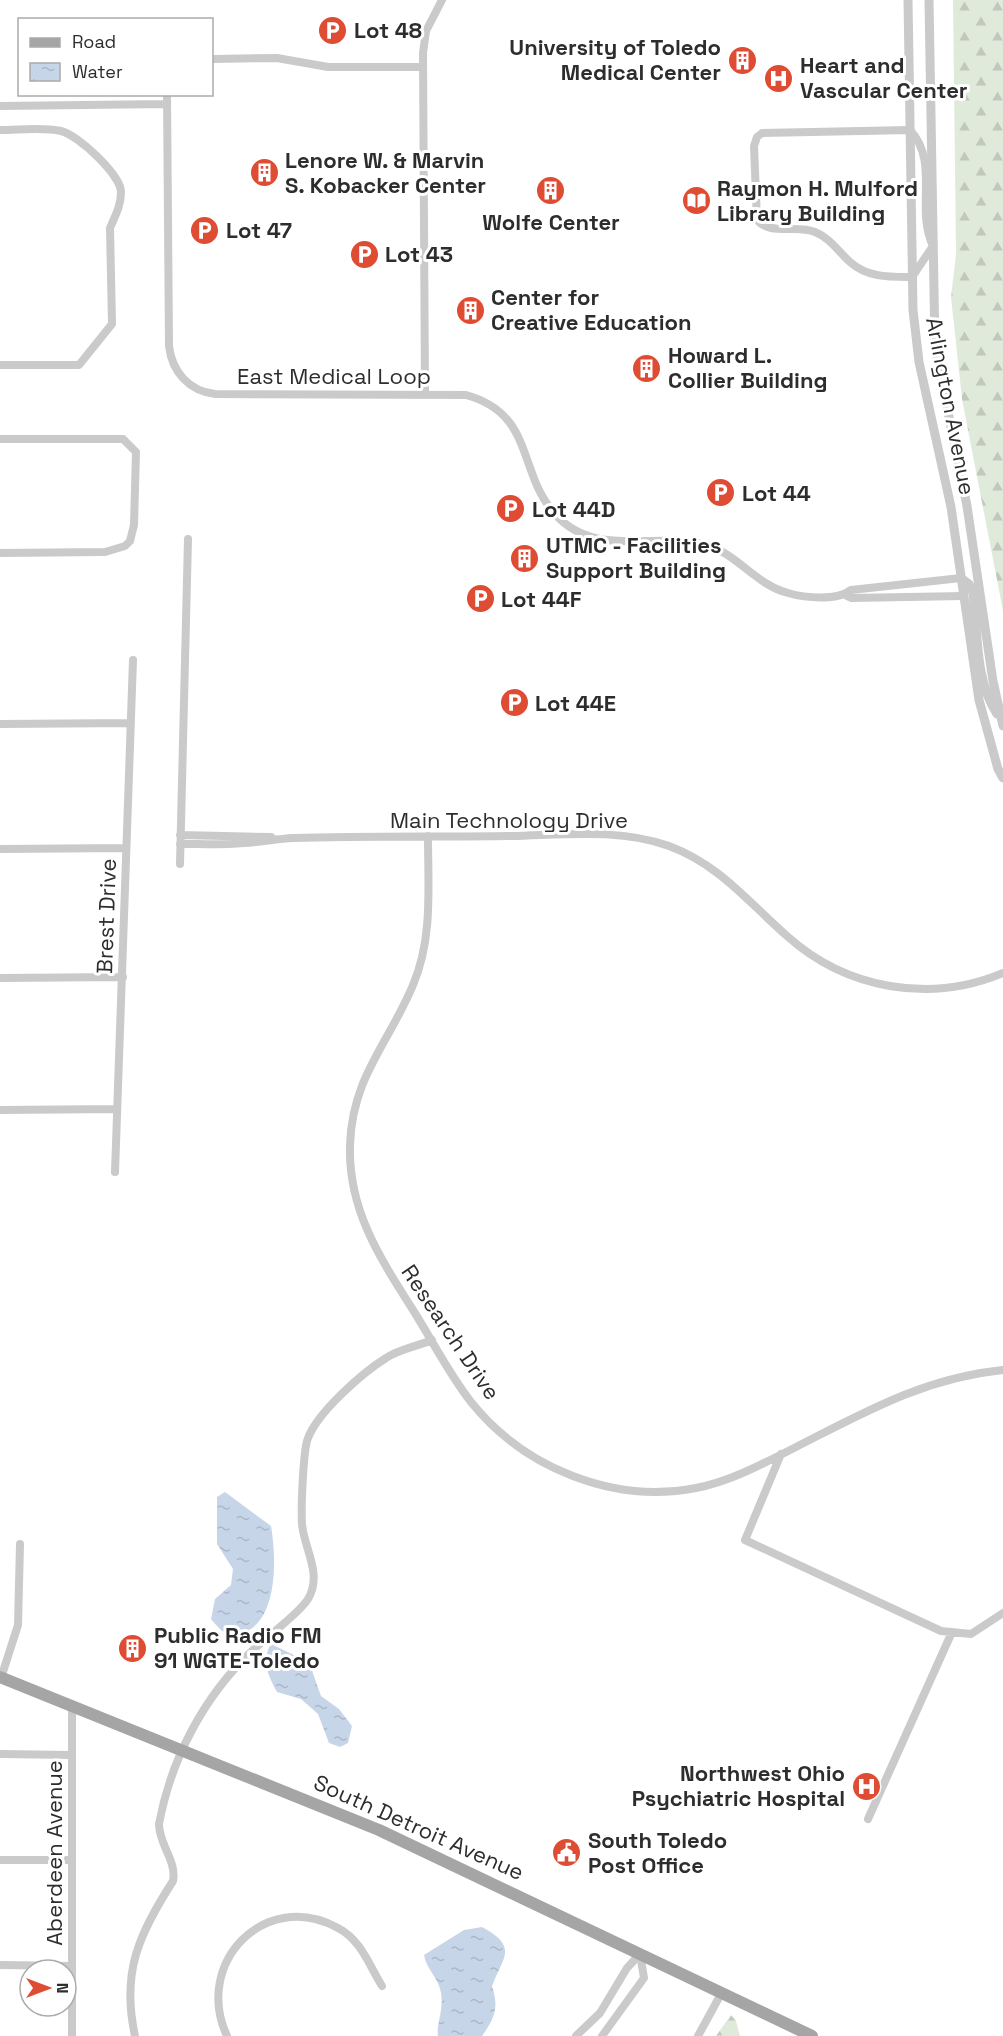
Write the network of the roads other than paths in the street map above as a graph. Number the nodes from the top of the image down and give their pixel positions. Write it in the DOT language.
graph roads {
  1 [pos="442,0"];
  2 [pos="908,0"];
  3 [pos="929,0"];
  4 [pos="213,59"];
  5 [pos="423,67"];
  6 [pos="167,96"];
  7 [pos="167,104"];
  8 [pos="0,106"];
  9 [pos="0,130"];
  10 [pos="910,130"];
  11 [pos="933,246"];
  12 [pos="912,277"];
  13 [pos="0,365"];
  14 [pos="425,393"];
  15 [pos="0,439"];
  16 [pos="188,539"];
  17 [pos="0,553"];
  18 [pos="962,578"];
  19 [pos="845,595"];
  20 [pos="964,596"];
  21 [pos="133,660"];
  22 [pos="1002,722"];
  23 [pos="131,723"];
  24 [pos="0,724"];
  25 [pos="1003,778"];
  26 [pos="180,835"];
  27 [pos="428,836"];
  28 [pos="290,838"];
  29 [pos="180,844"];
  30 [pos="126,848"];
  31 [pos="0,849"];
  32 [pos="180,864"];
  33 [pos="1003,973"];
  34 [pos="123,977"];
  35 [pos="0,978"];
  36 [pos="117,1109"];
  37 [pos="0,1110"];
  38 [pos="115,1172"];
  39 [pos="432,1341"];
  40 [pos="1003,1370"];
  41 [pos="781,1455"];
  42 [pos="20,1544"];
  43 [pos="1003,1612"];
  44 [pos="952,1632"];
  45 [pos="1,1678"];
  46 [pos="72,1706"];
  47 [pos="183,1749"];
  48 [pos="0,1754"];
  49 [pos="72,1755"];
  50 [pos="868,1820"];
  51 [pos="0,1860"];
  52 [pos="72,1860"];
  53 [pos="640,1954"];
  54 [pos="72,1958"];
  55 [pos="0,1965"];
  56 [pos="18,1965"];
  57 [pos="382,1986"];
  58 [pos="722,1992"];
  59 [pos="72,2018"];
  60 [pos="72,2036"];
  61 [pos="135,2036"];
  62 [pos="227,2036"];
  63 [pos="576,2036"];
  64 [pos="602,2036"];
  65 [pos="698,2036"];
  66 [pos="812,2036"];
  1 -- 5 [label="street"];
  2 -- 10 [label="street, Arlington Avenue"];
  3 -- 11 [label="street, Arlington Avenue"];
  4 -- 5 [label="street"];
  5 -- 14 [label="street"];
  6 -- 7 [label="street, East Medical Loop"];
  7 -- 8 [label="street"];
  7 -- 14 [label="street, East Medical Loop"];
  9 -- 13 [label="street"];
  10 -- 11 [label="street"];
  10 -- 12 [label="street, Arlington Avenue"];
  10 -- 12 [label="street"];
  11 -- 12 [label="street"];
  11 -- 22 [label="street, Arlington Avenue"];
  12 -- 18 [label="street, Arlington Avenue"];
  14 -- 19 [label="street, East Medical Loop"];
  15 -- 17 [label="street"];
  16 -- 26 [label="street"];
  18 -- 19 [label="street, East Medical Loop"];
  18 -- 20 [label="street, Arlington Avenue"];
  18 -- 22 [label="street"];
  19 -- 20 [label="street, East Medical Loop"];
  20 -- 25 [label="street, Arlington Avenue"];
  21 -- 23 [label="street, Brest Drive"];
  23 -- 24 [label="street"];
  23 -- 30 [label="street, Brest Drive"];
  26 -- 28 [label="street"];
  26 -- 29 [label="street"];
  27 -- 28 [label="street, Main Technology Drive"];
  27 -- 33 [label="street, Main Technology Drive"];
  27 -- 39 [label="street, Research Drive"];
  28 -- 29 [label="street"];
  29 -- 32 [label="street"];
  30 -- 31 [label="street"];
  30 -- 34 [label="street, Brest Drive"];
  34 -- 35 [label="street"];
  34 -- 36 [label="street, Brest Drive"];
  36 -- 37 [label="street"];
  36 -- 38 [label="street, Brest Drive"];
  39 -- 41 [label="street, Research Drive"];
  39 -- 47 [label="street"];
  40 -- 41 [label="street, Research Drive"];
  41 -- 44 [label="street"];
  42 -- 45 [label="street"];
  43 -- 44 [label="street"];
  44 -- 50 [label="street"];
  45 -- 46 [label="main road, South Detroit Avenue"];
  46 -- 47 [label="main road, South Detroit Avenue"];
  46 -- 49 [label="street, Aberdeen Avenue"];
  47 -- 53 [label="main road, South Detroit Avenue"];
  47 -- 61 [label="street"];
  48 -- 49 [label="street"];
  49 -- 52 [label="street, Aberdeen Avenue"];
  51 -- 52 [label="street"];
  52 -- 54 [label="street, Aberdeen Avenue"];
  53 -- 58 [label="main road, South Detroit Avenue"];
  53 -- 63 [label="street"];
  53 -- 64 [label="street"];
  55 -- 56 [label="street"];
  57 -- 62 [label="street"];
  58 -- 65 [label="street"];
  58 -- 66 [label="main road, South Detroit Avenue"];
  59 -- 60 [label="street, Aberdeen Avenue"];
}
